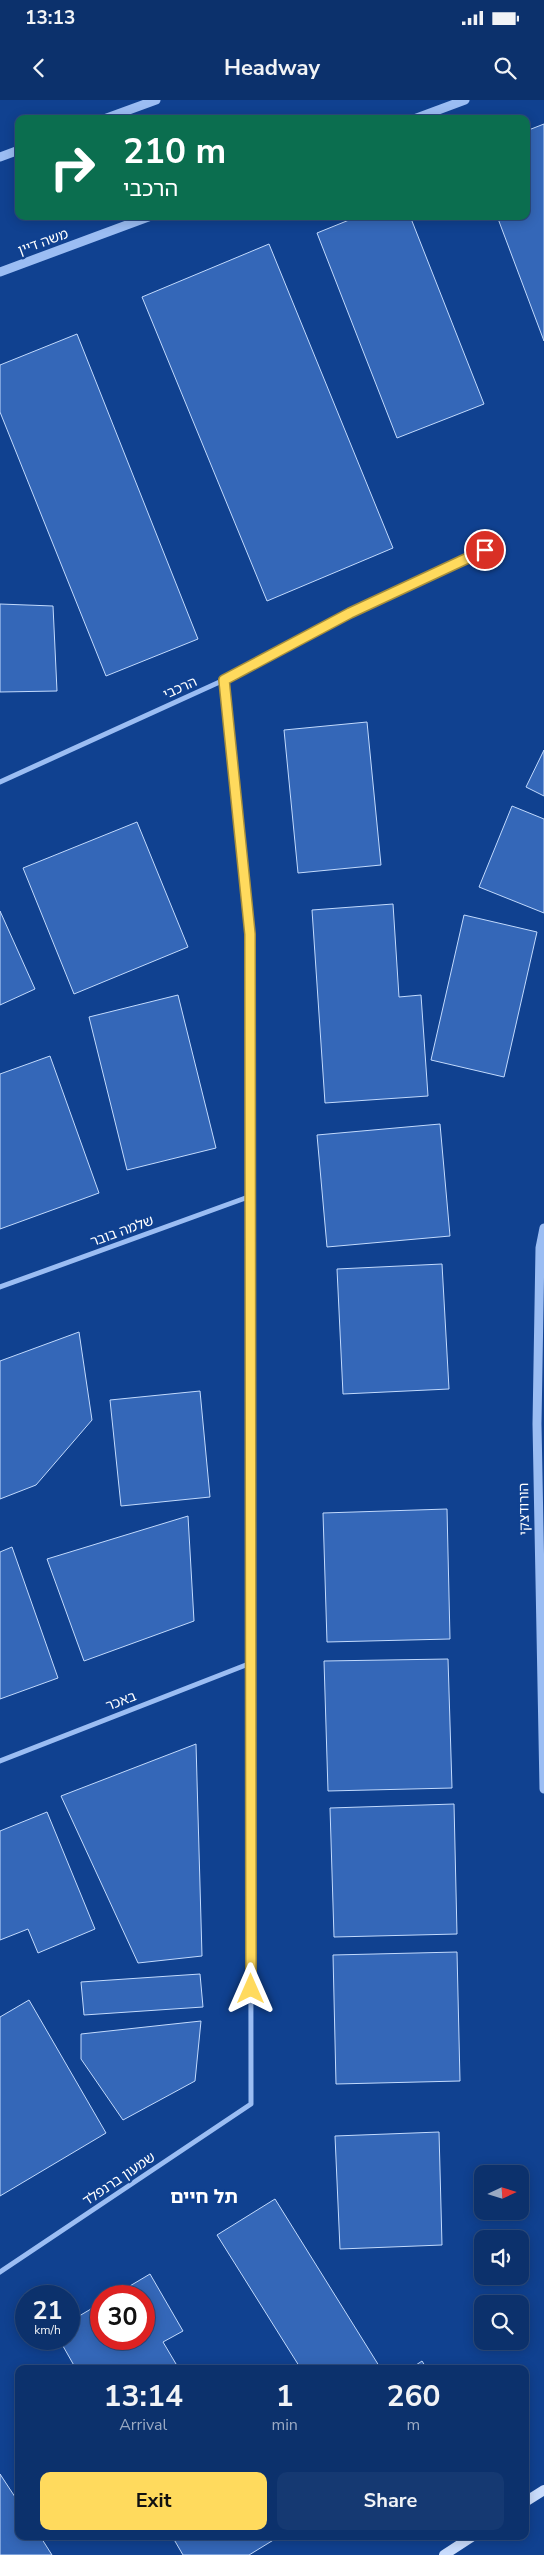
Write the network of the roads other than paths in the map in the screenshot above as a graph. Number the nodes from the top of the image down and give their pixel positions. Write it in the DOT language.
graph roads {
  1 [pos="156,100"];
  2 [pos="465,100"];
  3 [pos="115,115"];
  4 [pos="425,115"];
  5 [pos="15,151"];
  6 [pos="0,156"];
  7 [pos="140,220"];
  8 [pos="0,272"];
  9 [pos="501,543"];
  10 [pos="224,680"];
  11 [pos="0,782"];
  12 [pos="251,1196"];
  13 [pos="544,1228"];
  14 [pos="0,1287"];
  15 [pos="251,1663"];
  16 [pos="0,1760"];
  17 [pos="544,1789"];
  18 [pos="0,2272"];
  19 [pos="544,2490"];
  20 [pos="529,2499"];
  21 [pos="467,2540"];
  22 [pos="444,2555"];
  1 -- 3 [label="street"];
  2 -- 4 [label="street"];
  5 -- 6 [label="street"];
  7 -- 8 [label="street, משה דיין"];
  9 -- 10 [label="street, הרכבי"];
  10 -- 11 [label="street, הרכבי"];
  10 -- 12 [label="street"];
  12 -- 14 [label="street, שלמה בובר"];
  12 -- 15 [label="street"];
  13 -- 17 [label="street, הורודצקי"];
  15 -- 16 [label="street, באכר"];
  15 -- 18 [label="street, שמעון ברנפלד"];
  19 -- 20 [label="main road"];
  21 -- 22 [label="main road"];
}
